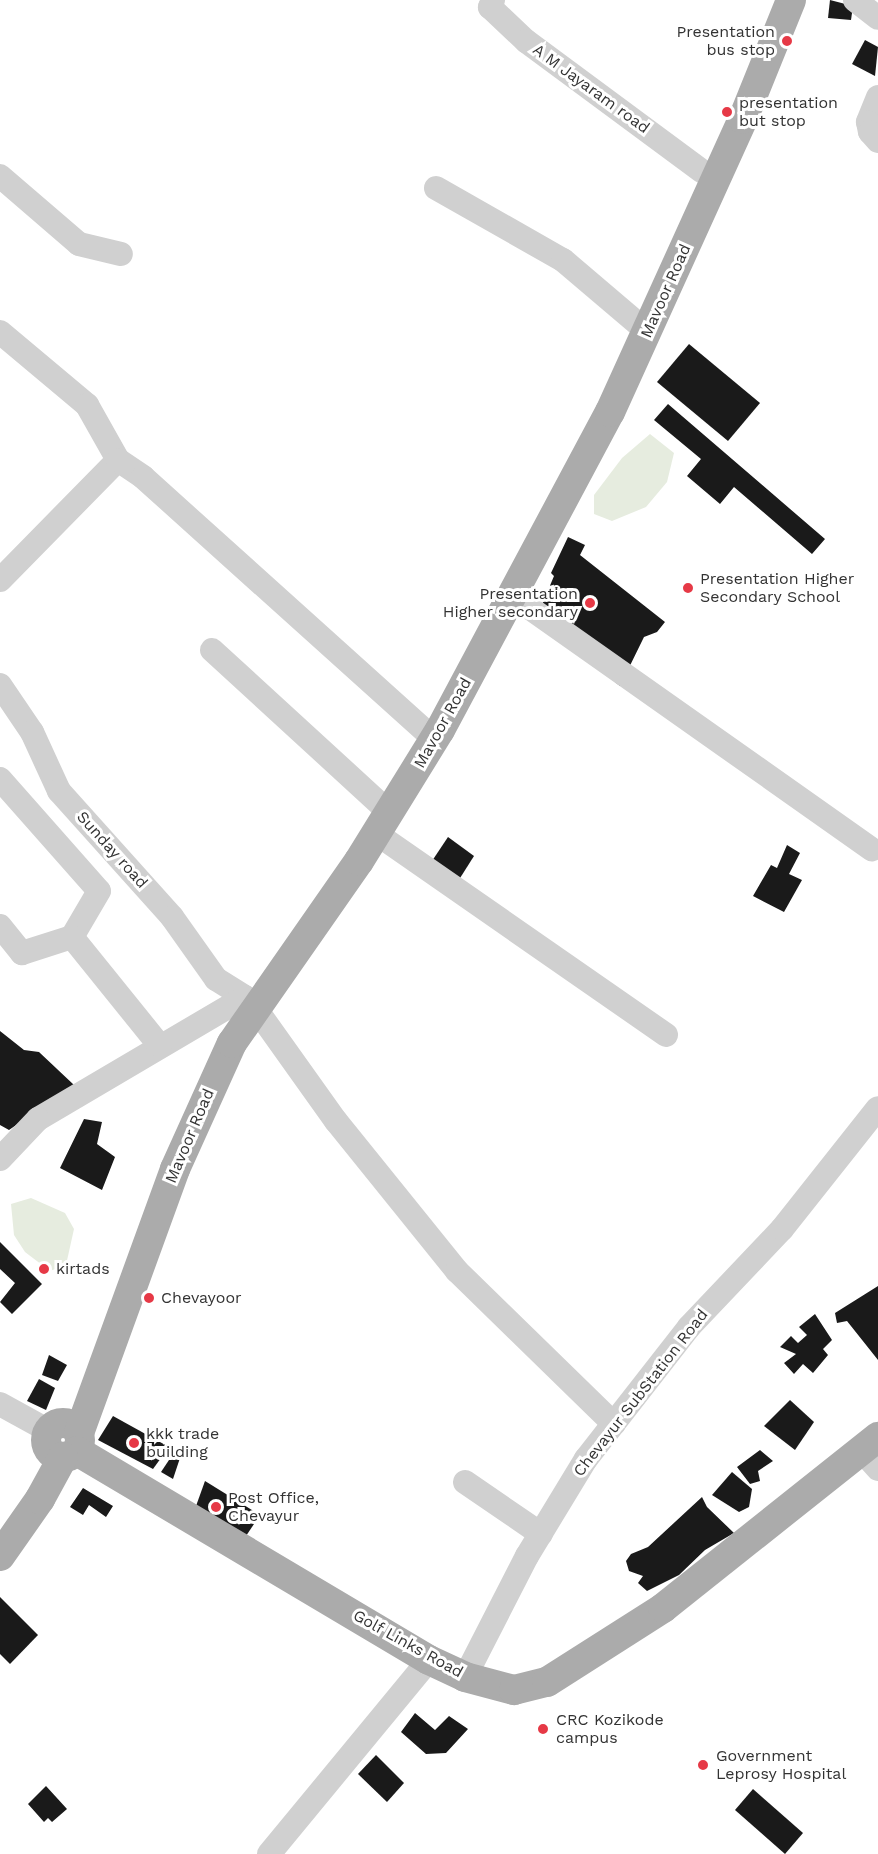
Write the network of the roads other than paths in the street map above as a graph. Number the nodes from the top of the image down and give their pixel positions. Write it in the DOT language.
graph roads {
  1 [pos="493,0"];
  2 [pos="778,0"];
  3 [pos="791,0"];
  4 [pos="855,0"];
  5 [pos="878,18"];
  6 [pos="878,97"];
  7 [pos="878,141"];
  8 [pos="702,171"];
  9 [pos="0,176"];
  10 [pos="436,188"];
  11 [pos="121,254"];
  12 [pos="638,323"];
  13 [pos="0,332"];
  14 [pos="118,460"];
  15 [pos="0,580"];
  16 [pos="510,594"];
  17 [pos="212,650"];
  18 [pos="0,685"];
  19 [pos="424,730"];
  20 [pos="0,779"];
  21 [pos="380,804"];
  22 [pos="377,834"];
  23 [pos="872,849"];
  24 [pos="0,926"];
  25 [pos="72,937"];
  26 [pos="250,1003"];
  27 [pos="666,1035"];
  28 [pos="160,1046"];
  29 [pos="878,1108"];
  30 [pos="0,1159"];
  31 [pos="0,1404"];
  32 [pos="614,1424"];
  33 [pos="64,1441"];
  34 [pos="872,1452"];
  35 [pos="465,1482"];
  36 [pos="0,1528"];
  37 [pos="541,1534"];
  38 [pos="0,1556"];
  39 [pos="429,1660"];
  40 [pos="465,1677"];
  41 [pos="269,1854"];
  1 -- 8 [label="street, A M Jayaram road"];
  2 -- 8 [label="main road, Mavoor Road"];
  3 -- 16 [label="main road, Mavoor Road"];
  4 -- 5 [label="street"];
  6 -- 7 [label="street"];
  8 -- 12 [label="main road, Mavoor Road"];
  9 -- 11 [label="street"];
  10 -- 12 [label="street"];
  12 -- 19 [label="main road, Mavoor Road"];
  13 -- 14 [label="street"];
  14 -- 15 [label="street"];
  14 -- 19 [label="street"];
  16 -- 22 [label="main road, Mavoor Road"];
  16 -- 23 [label="street"];
  17 -- 21 [label="street"];
  18 -- 26 [label="street, Sunday road"];
  19 -- 21 [label="main road, Mavoor Road"];
  20 -- 25 [label="street"];
  21 -- 26 [label="main road, Mavoor Road"];
  22 -- 26 [label="main road, Mavoor Road"];
  22 -- 27 [label="street"];
  24 -- 25 [label="street"];
  25 -- 28 [label="street"];
  26 -- 28 [label="street"];
  26 -- 32 [label="street"];
  26 -- 33 [label="main road, Mavoor Road"];
  28 -- 30 [label="street"];
  29 -- 32 [label="street, Chevayur SubStation Road"];
  31 -- 33 [label="street"];
  32 -- 37 [label="street, Chevayur SubStation Road"];
  33 -- 36 [label="main road"];
  33 -- 38 [label="main road"];
  33 -- 39 [label="main road, Golf Links Road"];
  34 -- 40 [label="main road, Golf Links Road"];
  35 -- 37 [label="street"];
  37 -- 40 [label="street, Chevayur SubStation Road"];
  39 -- 40 [label="main road, Golf Links Road"];
  39 -- 41 [label="street"];
}
